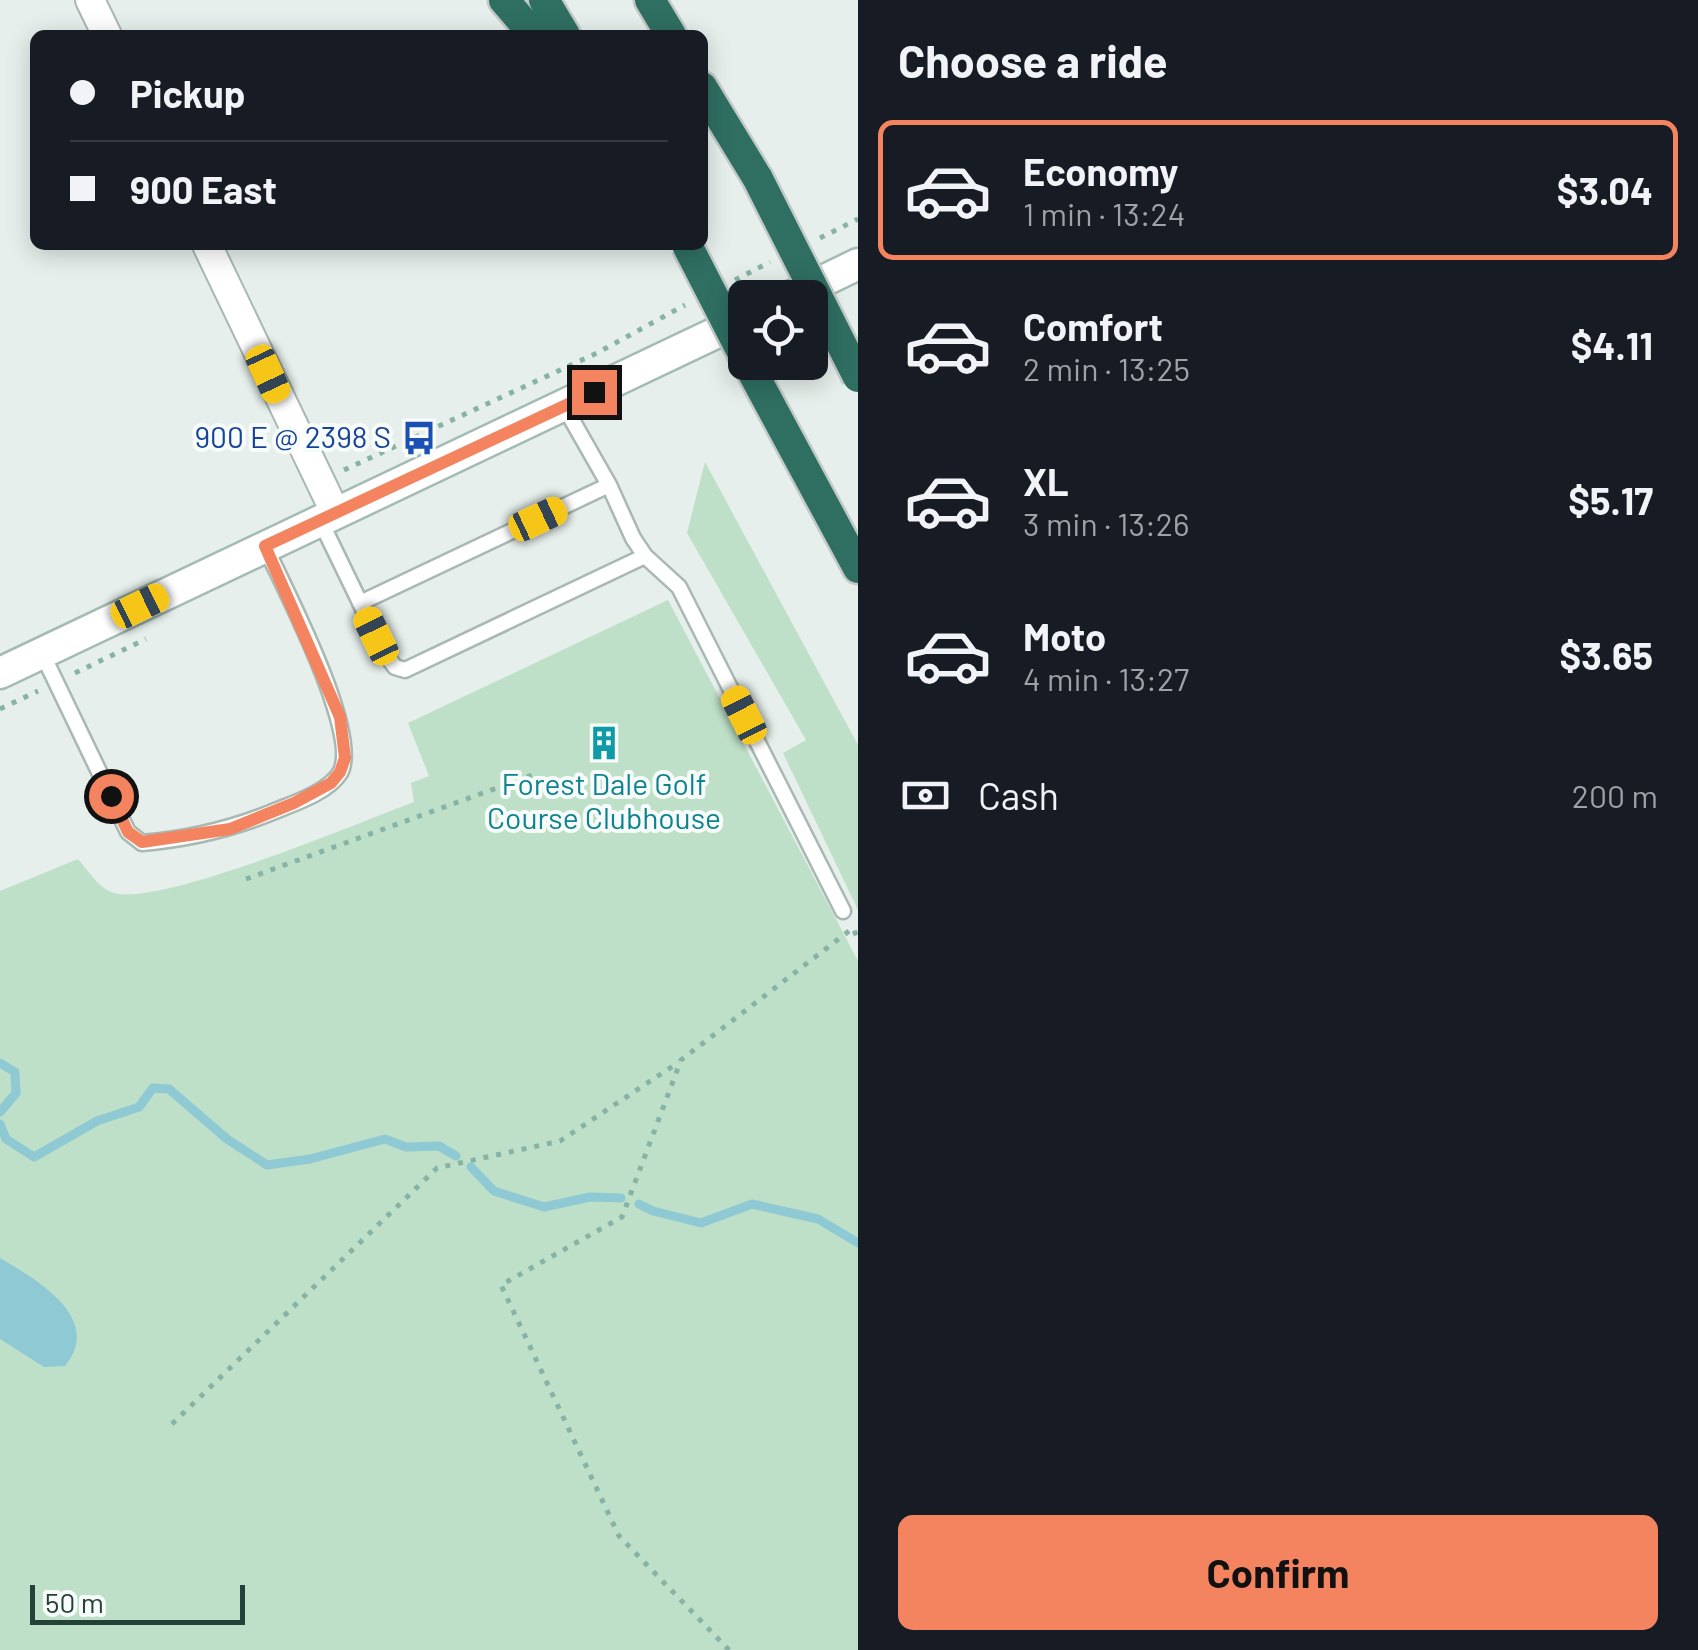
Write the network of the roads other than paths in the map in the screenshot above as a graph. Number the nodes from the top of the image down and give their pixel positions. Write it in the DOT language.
graph roads {
  1 [pos="90,0"];
  2 [pos="504,0"];
  3 [pos="544,0"];
  4 [pos="650,0"];
  5 [pos="670,0"];
  6 [pos="105,30"];
  7 [pos="530,30"];
  8 [pos="562,30"];
  9 [pos="668,30"];
  10 [pos="684,30"];
  11 [pos="708,89"];
  12 [pos="708,97"];
  13 [pos="721,118"];
  14 [pos="209,250"];
  15 [pos="690,250"];
  16 [pos="858,264"];
  17 [pos="825,280"];
  18 [pos="728,325"];
  19 [pos="728,326"];
  20 [pos="858,376"];
  21 [pos="756,380"];
  22 [pos="564,406"];
  23 [pos="609,486"];
  24 [pos="327,516"];
  25 [pos="265,546"];
  26 [pos="644,556"];
  27 [pos="858,568"];
  28 [pos="360,603"];
  29 [pos="42,652"];
  30 [pos="0,673"];
  31 [pos="844,911"];
  1 -- 6 [label="street"];
  2 -- 7 [label="highway"];
  3 -- 8 [label="highway"];
  4 -- 9 [label="highway"];
  5 -- 10 [label="highway"];
  11 -- 13 [label="highway"];
  12 -- 13 [label="highway"];
  13 -- 20 [label="highway, bridge"];
  14 -- 24 [label="street"];
  15 -- 18 [label="highway, bridge"];
  16 -- 17 [label="street"];
  19 -- 22 [label="street"];
  21 -- 27 [label="highway"];
  22 -- 23 [label="lane"];
  22 -- 24 [label="street"];
  23 -- 26 [label="lane"];
  23 -- 28 [label="lane"];
  24 -- 25 [label="street"];
  24 -- 28 [label="lane"];
  25 -- 29 [label="street"];
  25 -- 29 [label="lane"];
  26 -- 28 [label="lane"];
  26 -- 31 [label="lane"];
  29 -- 30 [label="street"];
}
